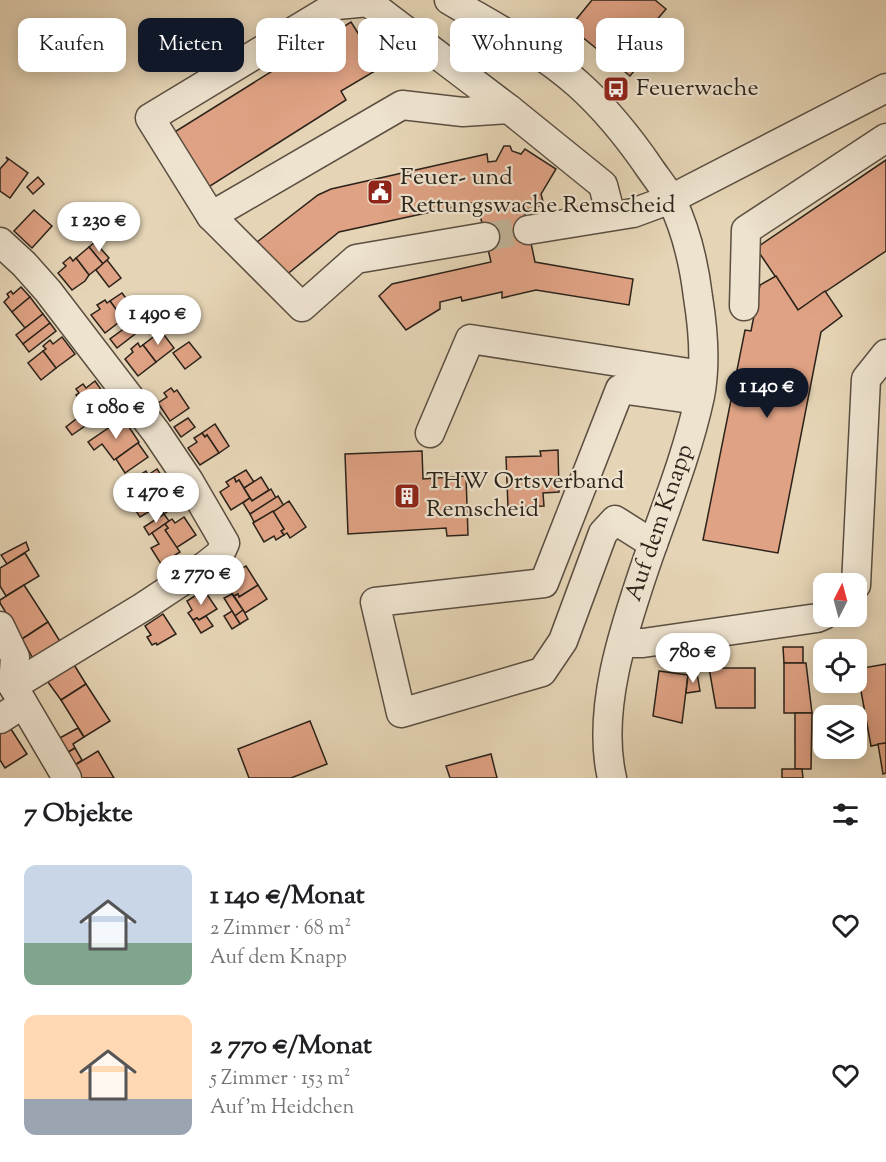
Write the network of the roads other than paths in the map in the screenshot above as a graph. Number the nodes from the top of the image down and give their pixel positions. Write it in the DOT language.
graph roads {
  1 [pos="449,0"];
  2 [pos="886,88"];
  3 [pos="509,109"];
  4 [pos="886,138"];
  5 [pos="671,200"];
  6 [pos="211,216"];
  7 [pos="611,216"];
  8 [pos="528,230"];
  9 [pos="485,237"];
  10 [pos="0,242"];
  11 [pos="744,306"];
  12 [pos="886,354"];
  13 [pos="700,387"];
  14 [pos="430,433"];
  15 [pos="653,544"];
  16 [pos="857,573"];
  17 [pos="813,619"];
  18 [pos="0,626"];
  19 [pos="622,643"];
  20 [pos="9,697"];
  21 [pos="67,778"];
  22 [pos="612,778"];
  1 -- 5 [label="street, Auf dem Knapp"];
  2 -- 5 [label="street"];
  3 -- 6 [label="street"];
  3 -- 6 [label="street"];
  3 -- 7 [label="street"];
  4 -- 11 [label="street"];
  5 -- 7 [label="street"];
  5 -- 13 [label="street, Auf dem Knapp"];
  6 -- 9 [label="street"];
  7 -- 8 [label="street"];
  10 -- 20 [label="street"];
  12 -- 16 [label="street"];
  13 -- 14 [label="street"];
  13 -- 15 [label="street, Auf dem Knapp"];
  13 -- 15 [label="street"];
  15 -- 19 [label="street, Auf dem Knapp"];
  17 -- 19 [label="street"];
  18 -- 20 [label="street"];
  19 -- 22 [label="street, Auf dem Knapp"];
  20 -- 21 [label="street"];
}
